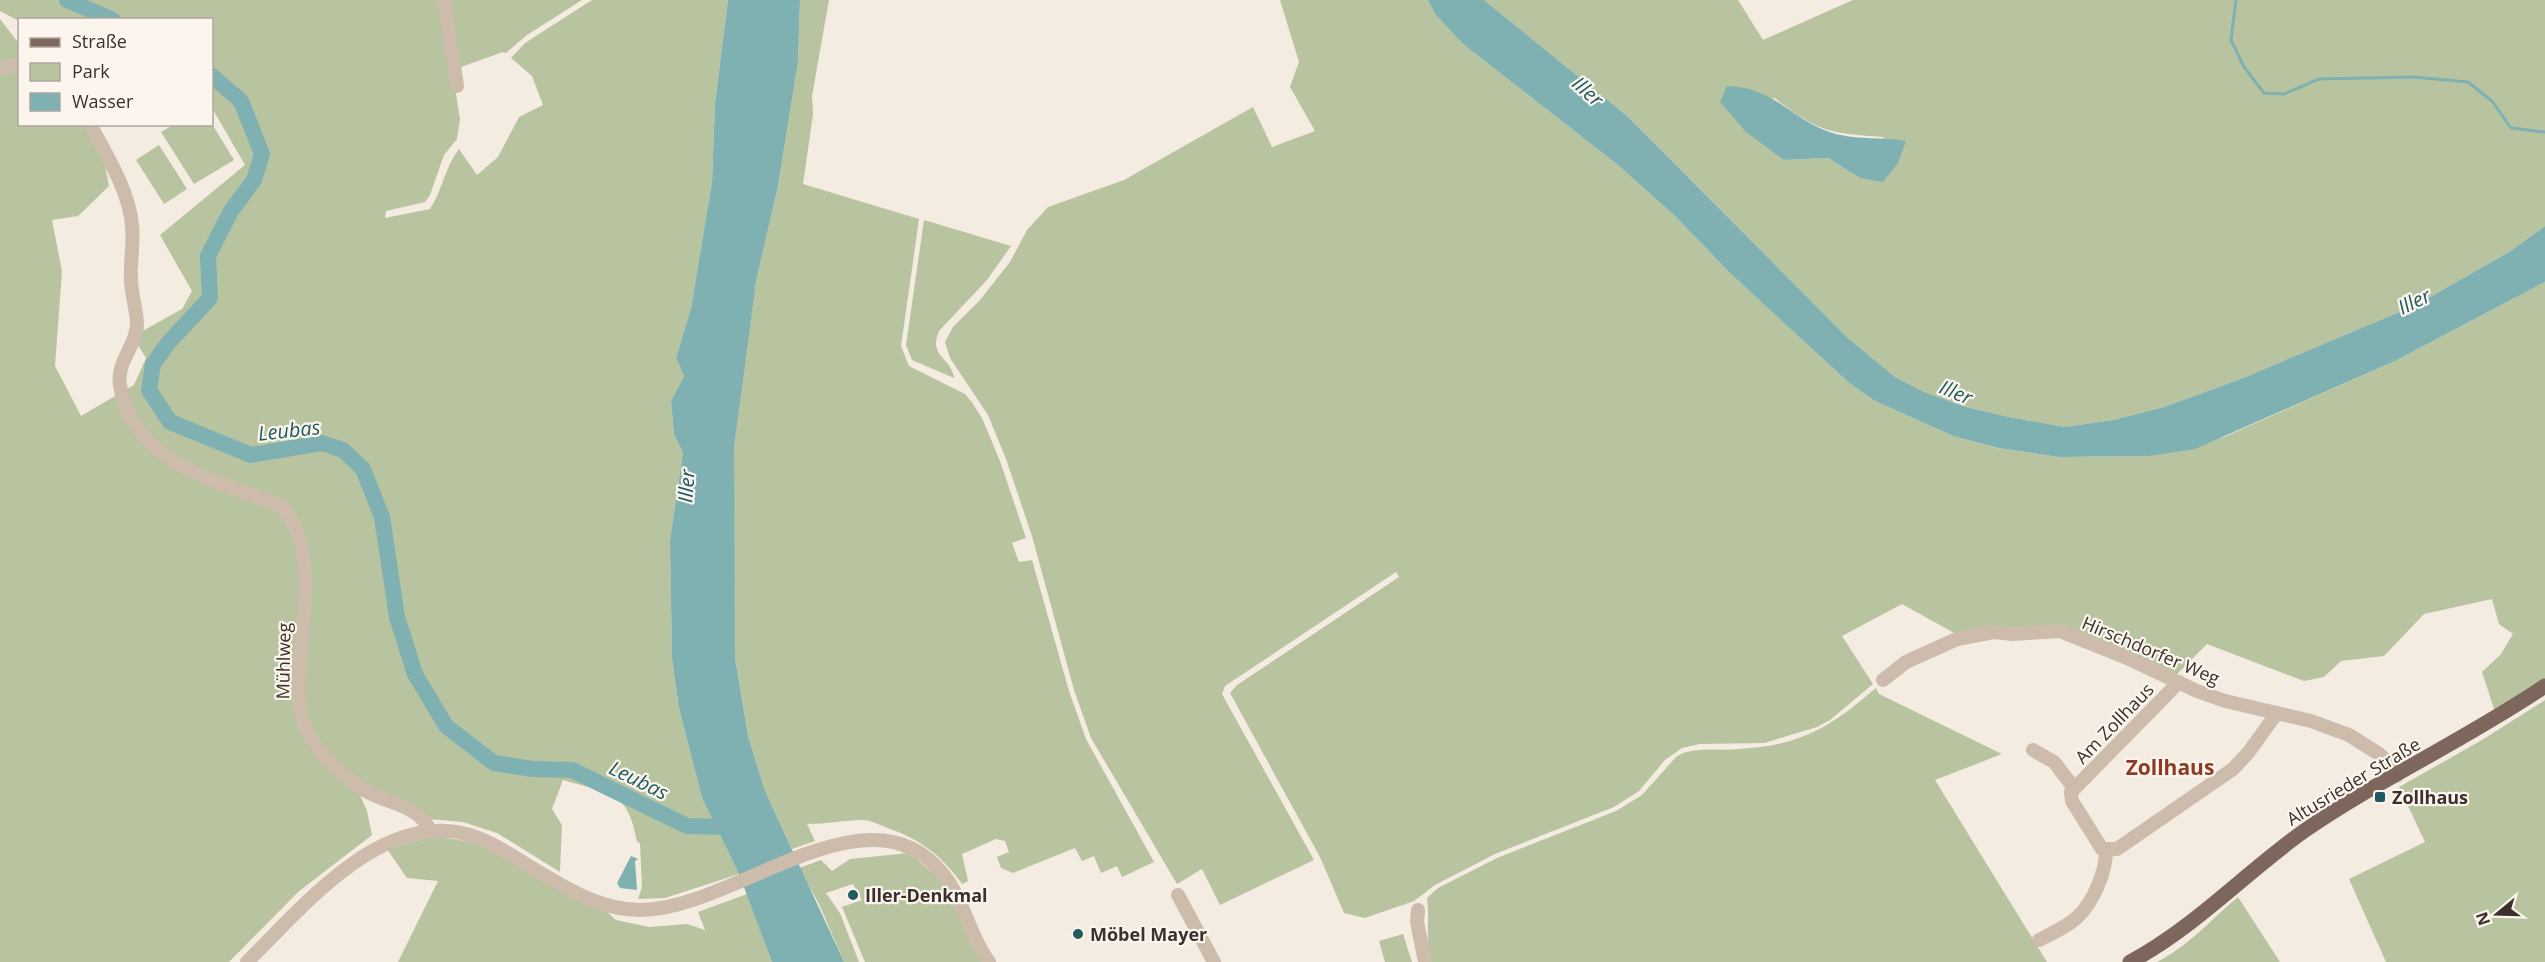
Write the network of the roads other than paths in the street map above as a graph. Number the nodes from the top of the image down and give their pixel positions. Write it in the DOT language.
graph roads {
  1 [pos="444,0"];
  2 [pos="18,64"];
  3 [pos="0,69"];
  4 [pos="458,86"];
  5 [pos="91,126"];
  6 [pos="1882,681"];
  7 [pos="2179,682"];
  8 [pos="2545,686"];
  9 [pos="2277,713"];
  10 [pos="2033,750"];
  11 [pos="2396,776"];
  12 [pos="2074,788"];
  13 [pos="430,830"];
  14 [pos="2106,850"];
  15 [pos="1178,896"];
  16 [pos="1418,910"];
  17 [pos="2039,940"];
  18 [pos="247,962"];
  19 [pos="989,962"];
  20 [pos="1215,962"];
  21 [pos="1425,962"];
  22 [pos="2130,962"];
  1 -- 4 [label="street"];
  2 -- 3 [label="street"];
  5 -- 13 [label="street, Mühlweg"];
  6 -- 7 [label="street, Hirschdorfer Weg"];
  7 -- 9 [label="street, Hirschdorfer Weg"];
  7 -- 12 [label="street, Am Zollhaus"];
  8 -- 11 [label="main road, Altusrieder Straße"];
  9 -- 11 [label="street, Hirschdorfer Weg"];
  9 -- 14 [label="street"];
  10 -- 12 [label="street, Am Zollhaus"];
  11 -- 22 [label="main road, Altusrieder Straße"];
  12 -- 14 [label="street, Am Zollhaus"];
  13 -- 18 [label="street"];
  13 -- 19 [label="street"];
  14 -- 17 [label="street"];
  15 -- 20 [label="street"];
  16 -- 21 [label="street"];
}
